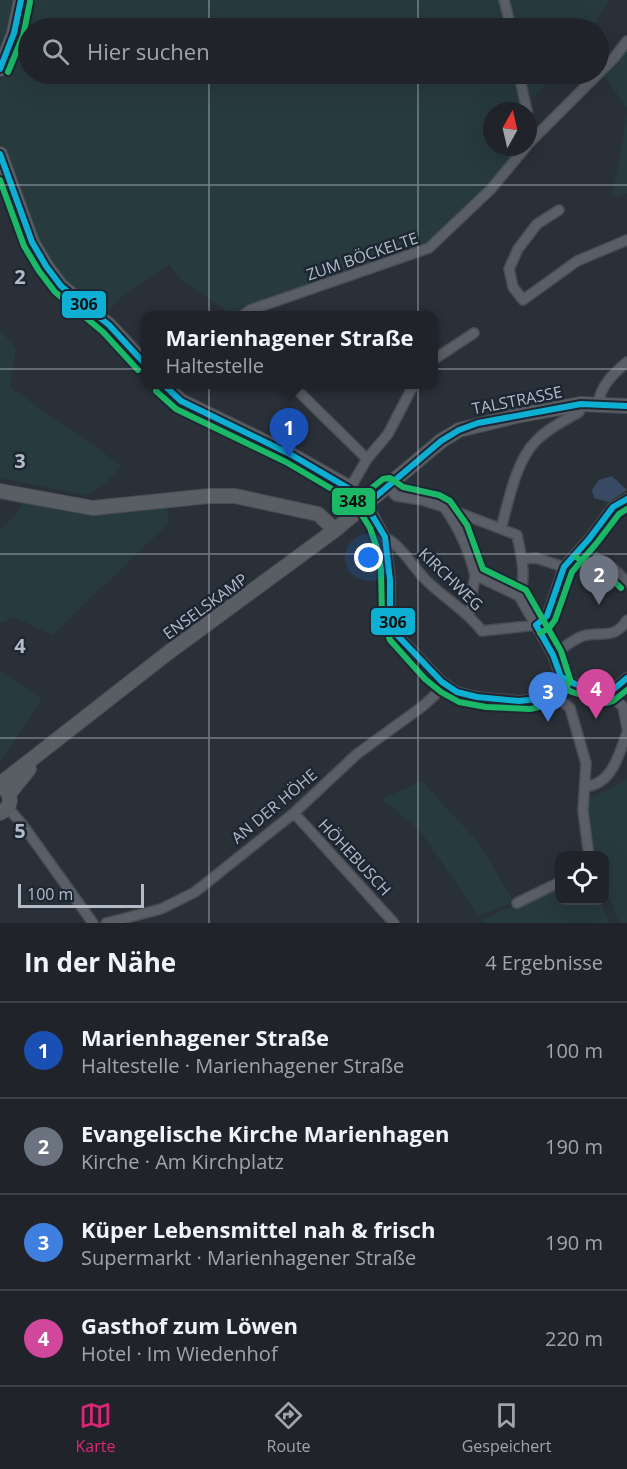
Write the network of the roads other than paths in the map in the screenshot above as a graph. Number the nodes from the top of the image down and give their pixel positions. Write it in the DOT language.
graph roads {
  1 [pos="21,0"];
  2 [pos="504,0"];
  3 [pos="508,18"];
  4 [pos="627,40"];
  5 [pos="609,63"];
  6 [pos="0,69"];
  7 [pos="521,84"];
  8 [pos="588,84"];
  9 [pos="525,102"];
  10 [pos="537,135"];
  11 [pos="1,156"];
  12 [pos="518,156"];
  13 [pos="558,210"];
  14 [pos="627,240"];
  15 [pos="248,311"];
  16 [pos="474,333"];
  17 [pos="438,357"];
  18 [pos="141,360"];
  19 [pos="627,362"];
  20 [pos="168,389"];
  21 [pos="296,389"];
  22 [pos="411,389"];
  23 [pos="581,404"];
  24 [pos="598,404"];
  25 [pos="627,406"];
  26 [pos="367,459"];
  27 [pos="388,487"];
  28 [pos="350,488"];
  29 [pos="0,492"];
  30 [pos="627,499"];
  31 [pos="367,504"];
  32 [pos="444,507"];
  33 [pos="501,529"];
  34 [pos="335,530"];
  35 [pos="386,537"];
  36 [pos="580,549"];
  37 [pos="522,559"];
  38 [pos="564,567"];
  39 [pos="475,575"];
  40 [pos="627,582"];
  41 [pos="519,596"];
  42 [pos="469,615"];
  43 [pos="627,620"];
  44 [pos="536,625"];
  45 [pos="553,655"];
  46 [pos="561,677"];
  47 [pos="627,678"];
  48 [pos="442,682"];
  49 [pos="553,694"];
  50 [pos="608,694"];
  51 [pos="625,708"];
  52 [pos="627,728"];
  53 [pos="627,733"];
  54 [pos="585,788"];
  55 [pos="3,797"];
  56 [pos="294,813"];
  57 [pos="588,851"];
  58 [pos="555,884"];
  59 [pos="517,903"];
  60 [pos="93,923"];
  61 [pos="106,923"];
  62 [pos="394,923"];
  1 -- 6 [label="main road"];
  2 -- 3 [label="street"];
  4 -- 5 [label="street, ZUM BÖCKELTE"];
  7 -- 9 [label="street"];
  8 -- 10 [label="street, ZUM BÖCKELTE"];
  11 -- 18 [label="main road"];
  12 -- 15 [label="street, ZUM BÖCKELTE"];
  13 -- 14 [label="street"];
  16 -- 17 [label="street"];
  19 -- 24 [label="street"];
  20 -- 28 [label="main road"];
  21 -- 26 [label="street"];
  22 -- 26 [label="street"];
  23 -- 24 [label="main road, TALSTRASSE"];
  23 -- 27 [label="main road, TALSTRASSE"];
  23 -- 33 [label="street"];
  24 -- 25 [label="main road, TALSTRASSE"];
  26 -- 28 [label="street"];
  27 -- 31 [label="main road, TALSTRASSE"];
  27 -- 32 [label="street"];
  28 -- 31 [label="main road"];
  29 -- 34 [label="main road"];
  30 -- 36 [label="street"];
  31 -- 34 [label="main road, ENSELSKAMP"];
  31 -- 35 [label="street"];
  32 -- 33 [label="street"];
  32 -- 39 [label="street"];
  33 -- 37 [label="street"];
  34 -- 55 [label="main road, ENSELSKAMP"];
  35 -- 42 [label="street, KIRCHWEG"];
  35 -- 48 [label="street"];
  36 -- 38 [label="street"];
  36 -- 40 [label="street"];
  37 -- 38 [label="street"];
  37 -- 41 [label="street"];
  38 -- 44 [label="street"];
  39 -- 41 [label="street"];
  39 -- 42 [label="street"];
  41 -- 44 [label="street"];
  42 -- 44 [label="street, KIRCHWEG"];
  43 -- 45 [label="street"];
  44 -- 45 [label="street"];
  45 -- 46 [label="street"];
  46 -- 49 [label="street"];
  46 -- 50 [label="street"];
  47 -- 50 [label="street"];
  48 -- 49 [label="street"];
  48 -- 56 [label="street, AN DER HÖHE"];
  49 -- 54 [label="street"];
  50 -- 51 [label="street"];
  51 -- 52 [label="street"];
  53 -- 54 [label="street"];
  54 -- 57 [label="street"];
  55 -- 60 [label="street"];
  56 -- 61 [label="street, AN DER HÖHE"];
  56 -- 62 [label="street, HÖHEBUSCH"];
  58 -- 59 [label="street"];
}
